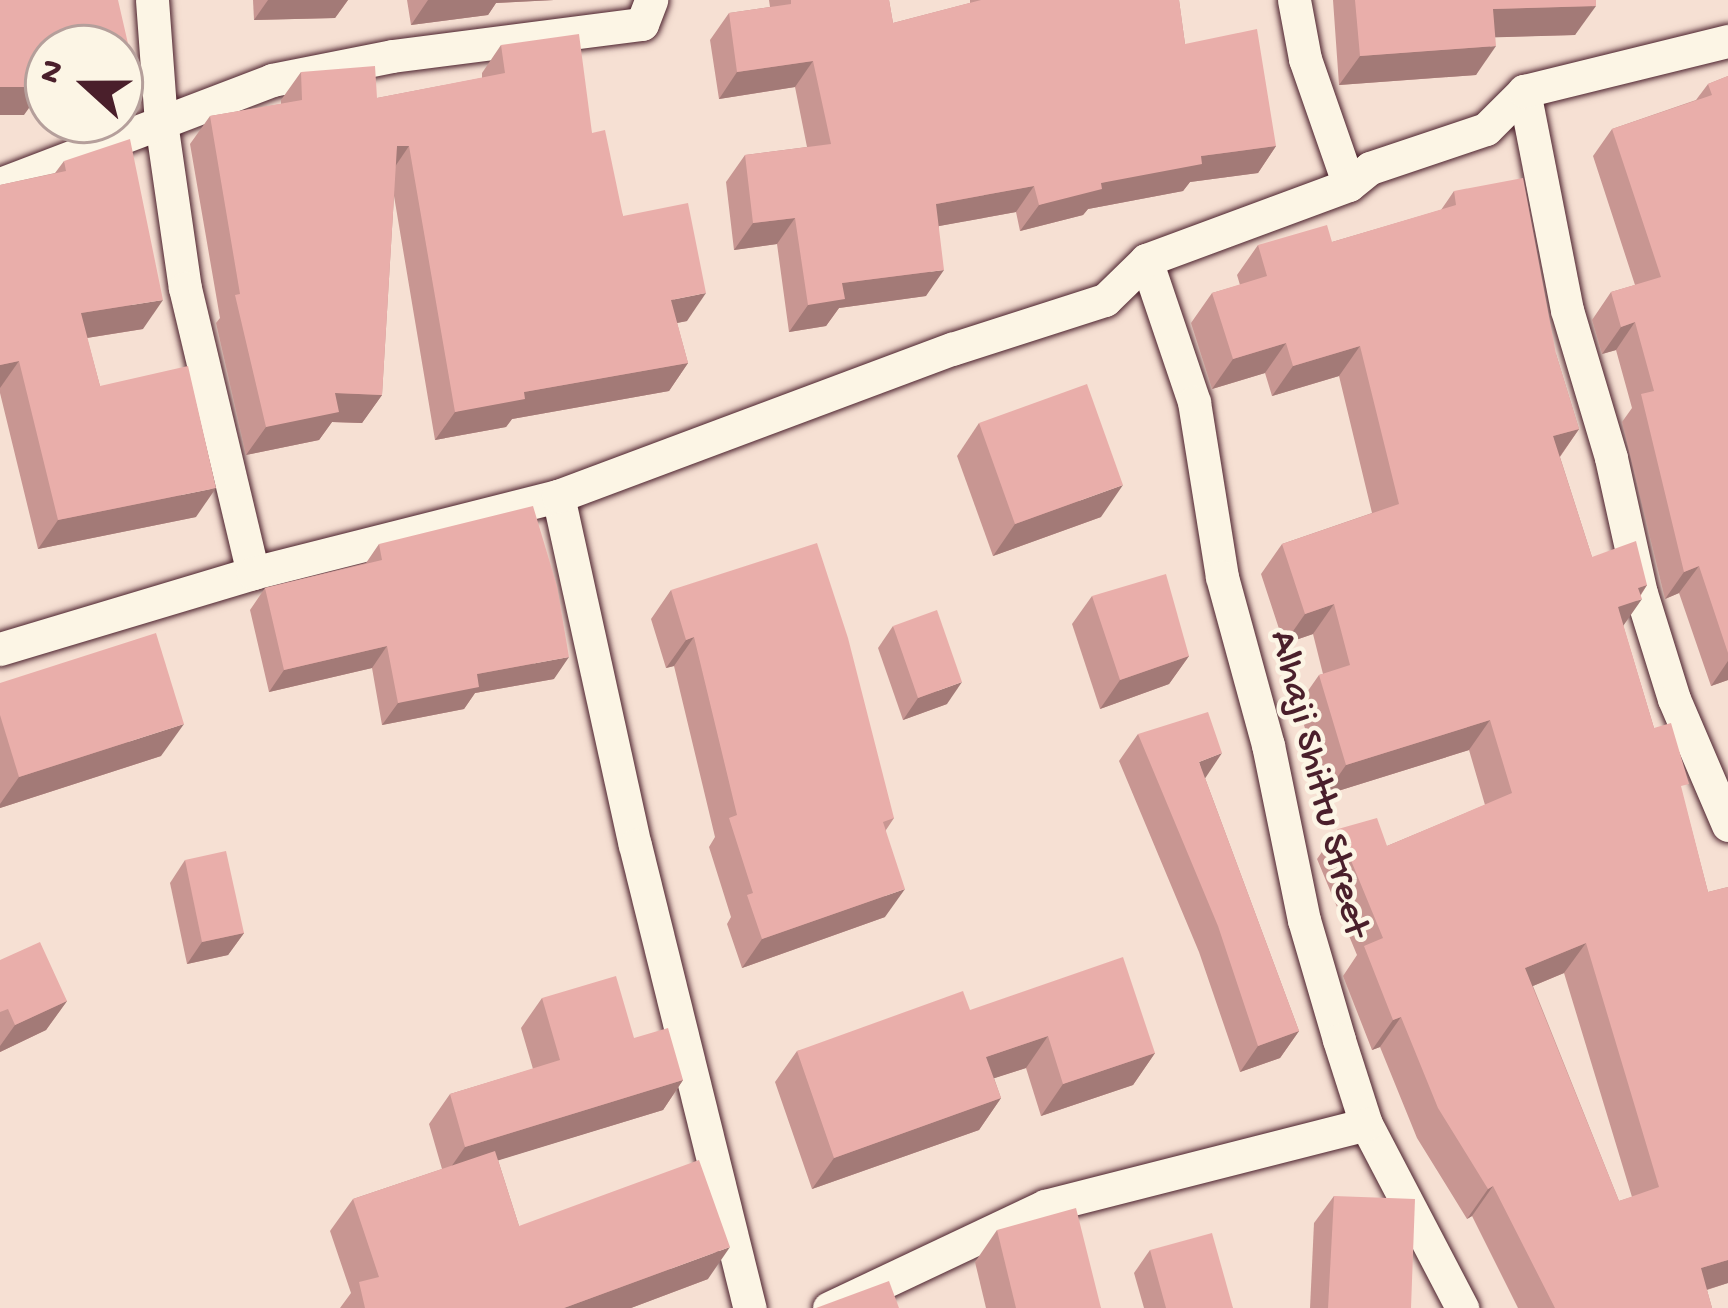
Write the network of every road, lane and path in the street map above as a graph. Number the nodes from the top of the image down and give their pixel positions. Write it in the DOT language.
graph roads {
  1 [pos="152,0"];
  2 [pos="651,0"];
  3 [pos="1294,0"];
  4 [pos="1728,40"];
  5 [pos="1524,91"];
  6 [pos="160,122"];
  7 [pos="0,184"];
  8 [pos="1349,185"];
  9 [pos="1146,260"];
  10 [pos="558,496"];
  11 [pos="254,574"];
  12 [pos="0,649"];
  13 [pos="1728,825"];
  14 [pos="1366,1124"];
  15 [pos="750,1308"];
  16 [pos="829,1308"];
  17 [pos="1462,1308"];
  1 -- 6 [label="street"];
  2 -- 6 [label="street"];
  3 -- 8 [label="street"];
  4 -- 5 [label="street"];
  5 -- 8 [label="street"];
  5 -- 13 [label="street"];
  6 -- 7 [label="street"];
  6 -- 11 [label="street"];
  8 -- 9 [label="street"];
  9 -- 10 [label="street"];
  9 -- 14 [label="street, Alhaji Shittu Street"];
  10 -- 11 [label="street"];
  10 -- 15 [label="street"];
  11 -- 12 [label="street"];
  14 -- 16 [label="street"];
  14 -- 17 [label="street, Alhaji Shittu Street"];
}
